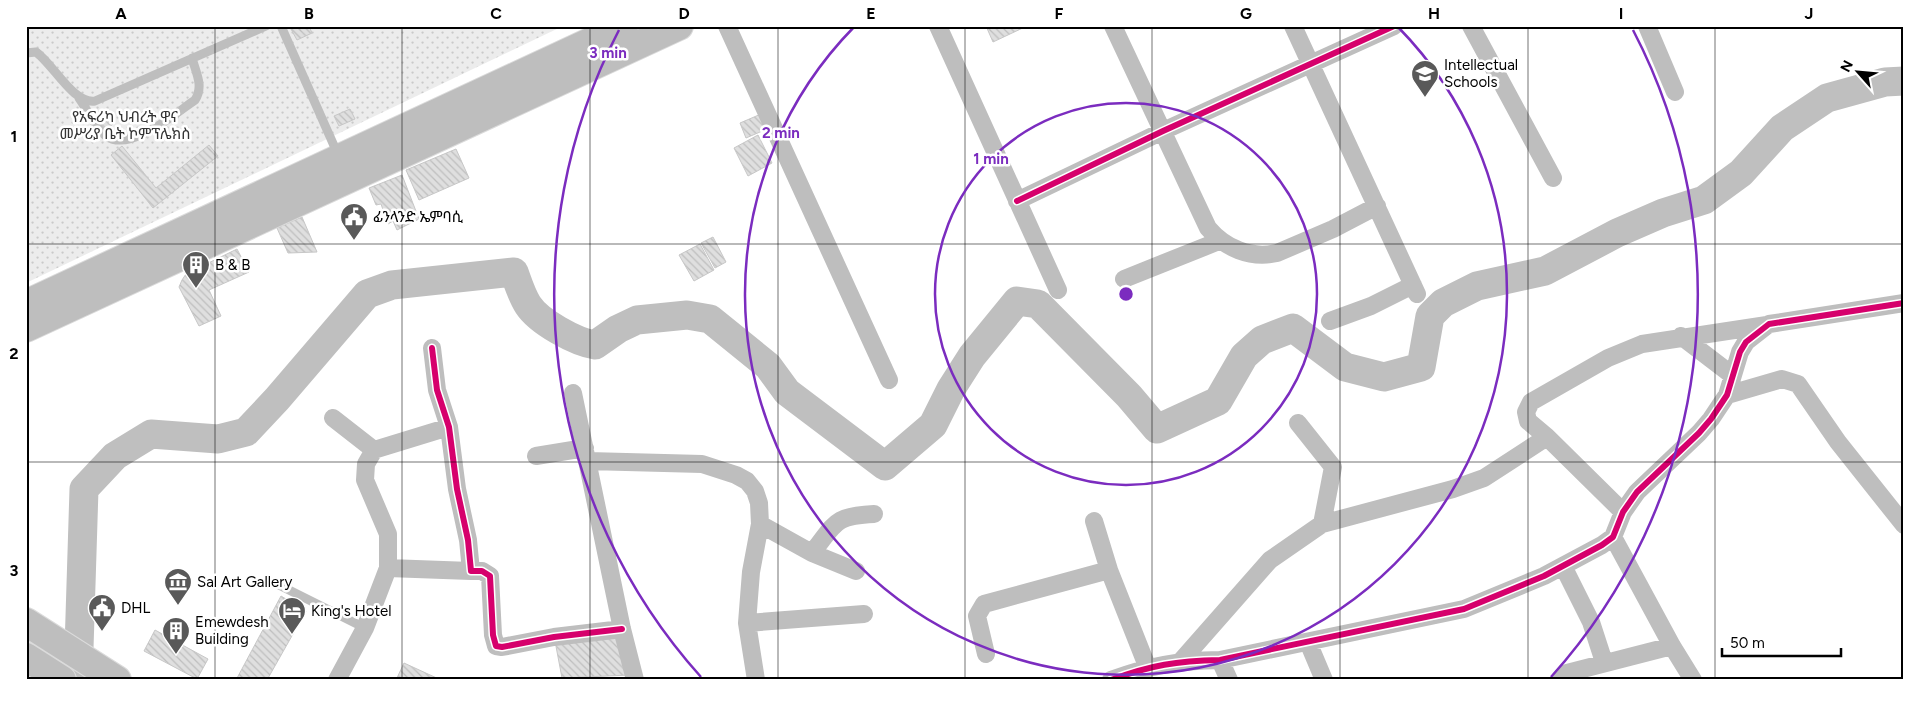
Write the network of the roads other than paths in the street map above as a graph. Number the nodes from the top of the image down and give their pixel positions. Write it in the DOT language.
graph roads {
  1 [pos="266,26"];
  2 [pos="281,26"];
  3 [pos="624,26"];
  4 [pos="679,26"];
  5 [pos="727,26"];
  6 [pos="938,26"];
  7 [pos="1113,26"];
  8 [pos="1293,26"];
  9 [pos="1394,26"];
  10 [pos="1471,26"];
  11 [pos="1647,26"];
  12 [pos="26,53"];
  13 [pos="192,58"];
  14 [pos="1311,65"];
  15 [pos="1675,92"];
  16 [pos="79,98"];
  17 [pos="1163,131"];
  18 [pos="344,169"];
  19 [pos="1553,178"];
  20 [pos="1017,201"];
  21 [pos="1377,206"];
  22 [pos="1219,240"];
  23 [pos="1124,279"];
  24 [pos="1058,290"];
  25 [pos="1904,303"];
  26 [pos="26,304"];
  27 [pos="1330,321"];
  28 [pos="1769,324"];
  29 [pos="26,328"];
  30 [pos="1681,336"];
  31 [pos="432,348"];
  32 [pos="1732,375"];
  33 [pos="889,380"];
  34 [pos="574,393"];
  35 [pos="1727,395"];
  36 [pos="333,418"];
  37 [pos="1298,423"];
  38 [pos="449,427"];
  39 [pos="1547,437"];
  40 [pos="374,450"];
  41 [pos="586,454"];
  42 [pos="536,456"];
  43 [pos="1622,512"];
  44 [pos="874,514"];
  45 [pos="1094,521"];
  46 [pos="760,524"];
  47 [pos="1322,524"];
  48 [pos="1904,525"];
  49 [pos="1613,536"];
  50 [pos="812,553"];
  51 [pos="1563,566"];
  52 [pos="388,568"];
  53 [pos="1109,570"];
  54 [pos="471,571"];
  55 [pos="856,571"];
  56 [pos="273,582"];
  57 [pos="864,614"];
  58 [pos="26,622"];
  59 [pos="747,622"];
  60 [pos="365,628"];
  61 [pos="622,629"];
  62 [pos="1308,642"];
  63 [pos="1672,646"];
  64 [pos="986,654"];
  65 [pos="1220,660"];
  66 [pos="32,661"];
  67 [pos="1181,661"];
  68 [pos="1604,662"];
  69 [pos="1147,666"];
  70 [pos="62,680"];
  71 [pos="117,680"];
  72 [pos="336,680"];
  73 [pos="635,680"];
  74 [pos="756,680"];
  75 [pos="1111,680"];
  76 [pos="1229,680"];
  77 [pos="1324,680"];
  78 [pos="1561,680"];
  79 [pos="1693,680"];
  1 -- 13 [label="lane"];
  2 -- 18 [label="lane"];
  3 -- 18 [label="main road"];
  4 -- 18 [label="main road"];
  5 -- 33 [label="street"];
  6 -- 20 [label="street"];
  7 -- 17 [label="street"];
  8 -- 14 [label="street"];
  9 -- 14 [label="street"];
  10 -- 19 [label="street"];
  11 -- 15 [label="street"];
  12 -- 16 [label="lane"];
  13 -- 16 [label="lane"];
  13 -- 16 [label="lane"];
  14 -- 17 [label="street"];
  14 -- 21 [label="street"];
  17 -- 20 [label="street"];
  17 -- 22 [label="street"];
  18 -- 26 [label="main road"];
  18 -- 29 [label="main road"];
  20 -- 24 [label="street"];
  21 -- 22 [label="street"];
  21 -- 27 [label="street"];
  22 -- 23 [label="street"];
  25 -- 28 [label="street"];
  28 -- 30 [label="street"];
  28 -- 32 [label="street"];
  30 -- 32 [label="street"];
  30 -- 39 [label="street"];
  31 -- 38 [label="street"];
  32 -- 35 [label="street"];
  34 -- 41 [label="street"];
  35 -- 43 [label="street"];
  35 -- 48 [label="street"];
  36 -- 40 [label="street"];
  37 -- 47 [label="street"];
  38 -- 40 [label="street"];
  38 -- 54 [label="street"];
  39 -- 43 [label="street"];
  39 -- 47 [label="street"];
  40 -- 52 [label="street"];
  41 -- 42 [label="street"];
  41 -- 46 [label="street"];
  41 -- 61 [label="street"];
  43 -- 49 [label="street"];
  44 -- 50 [label="street"];
  45 -- 53 [label="street"];
  46 -- 50 [label="street"];
  46 -- 59 [label="street"];
  47 -- 67 [label="street"];
  49 -- 51 [label="street"];
  49 -- 63 [label="street"];
  50 -- 55 [label="street"];
  51 -- 62 [label="street"];
  51 -- 68 [label="street"];
  52 -- 54 [label="street"];
  52 -- 60 [label="street"];
  53 -- 64 [label="street"];
  53 -- 69 [label="street"];
  54 -- 61 [label="street"];
  56 -- 60 [label="lane"];
  57 -- 59 [label="street"];
  58 -- 71 [label="main road"];
  59 -- 74 [label="street"];
  60 -- 72 [label="street"];
  61 -- 73 [label="street"];
  62 -- 65 [label="street"];
  62 -- 77 [label="street"];
  63 -- 68 [label="street"];
  63 -- 79 [label="street"];
  65 -- 67 [label="street"];
  65 -- 76 [label="street"];
  66 -- 70 [label="main road"];
  67 -- 69 [label="street"];
  68 -- 78 [label="street"];
  69 -- 75 [label="street"];
}
